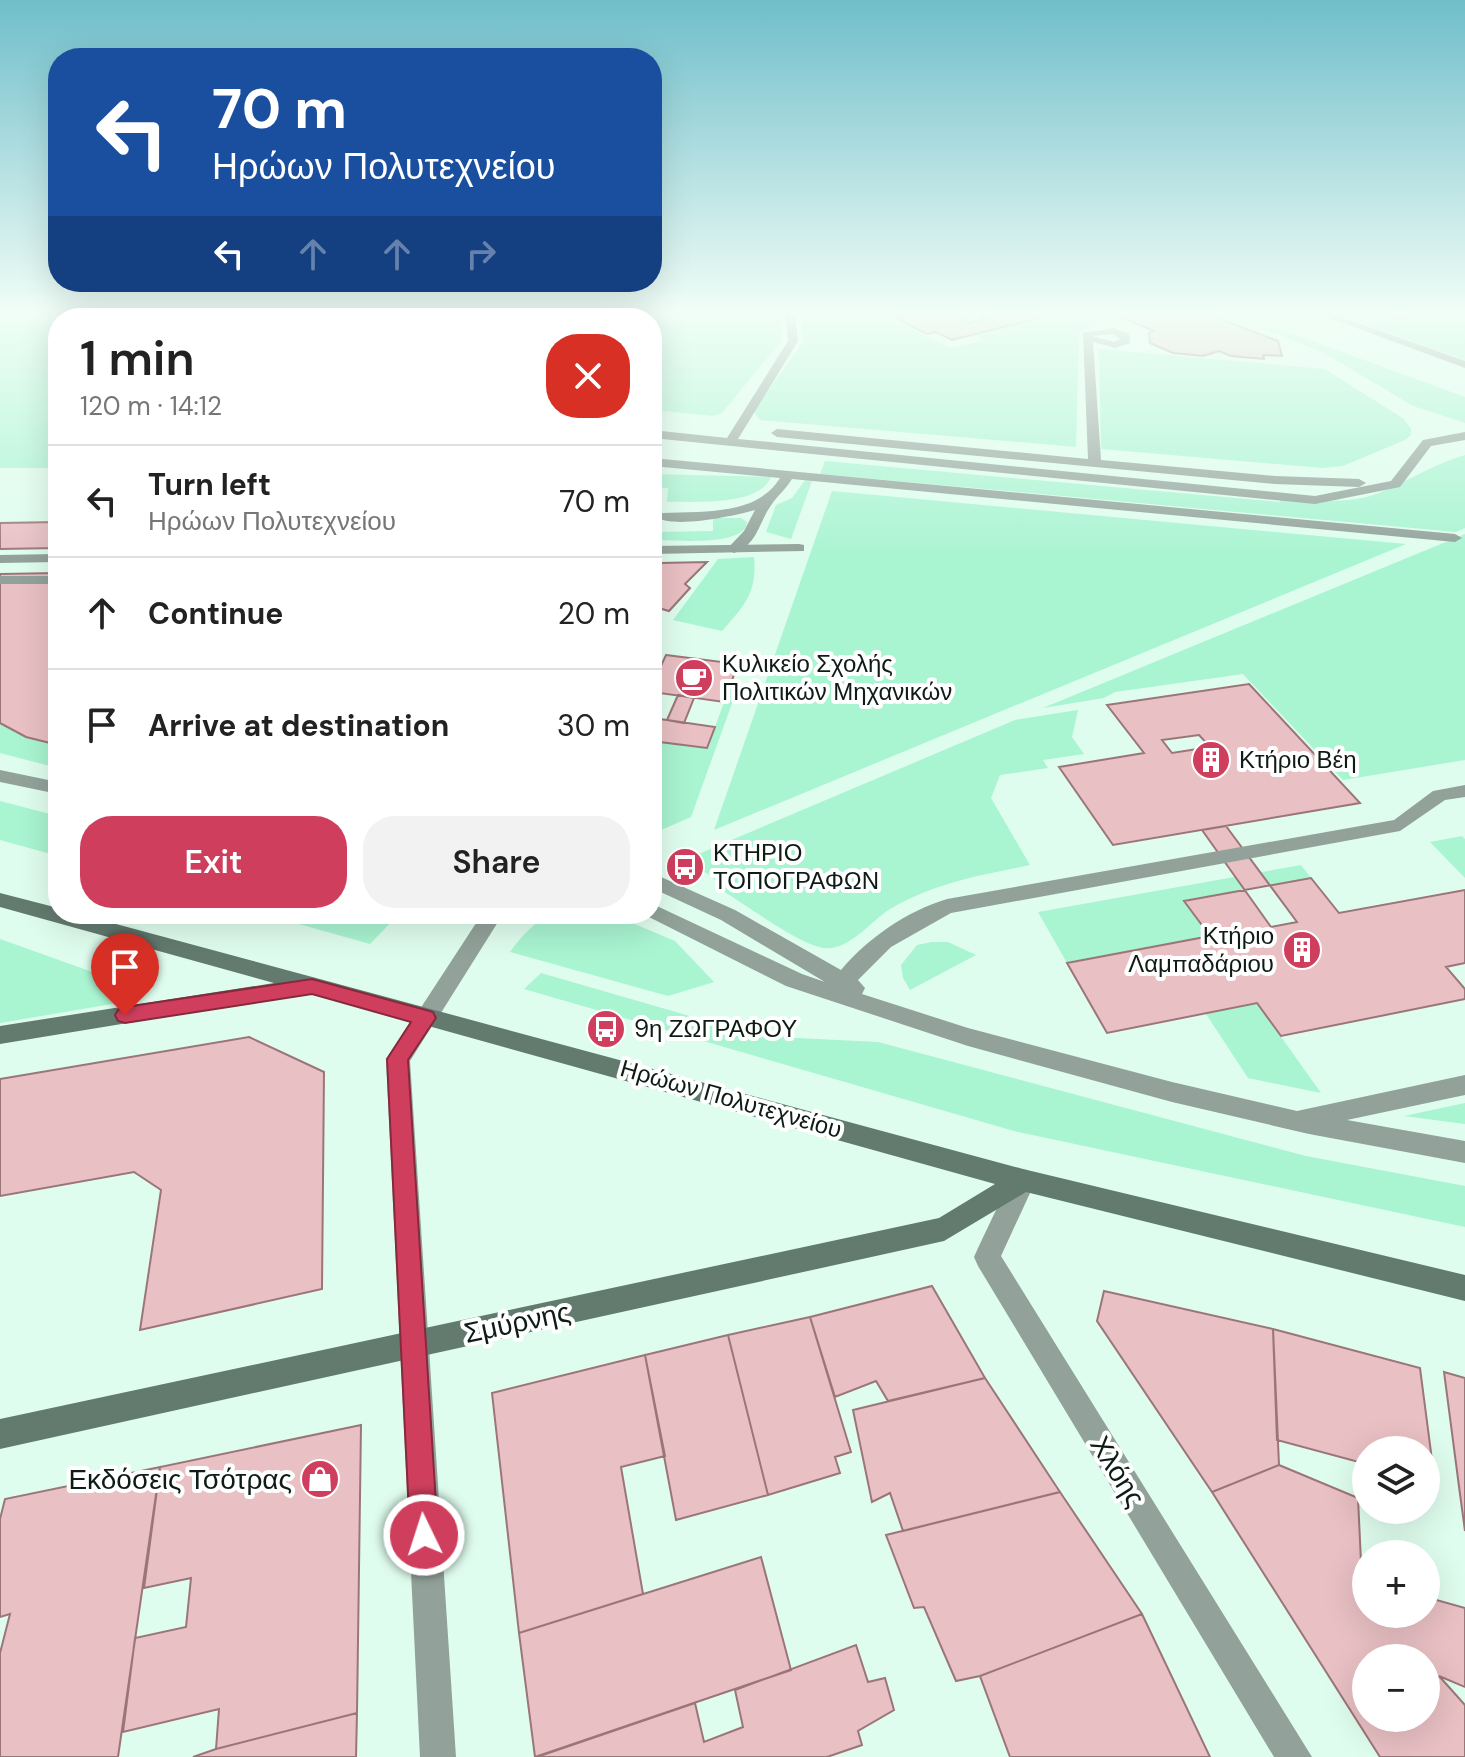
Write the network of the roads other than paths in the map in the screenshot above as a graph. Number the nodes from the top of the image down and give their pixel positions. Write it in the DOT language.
graph roads {
  1 [pos="759,395"];
  2 [pos="1091,395"];
  3 [pos="662,424"];
  4 [pos="662,434"];
  5 [pos="733,435"];
  6 [pos="1465,436"];
  7 [pos="814,443"];
  8 [pos="1095,461"];
  9 [pos="662,463"];
  10 [pos="793,476"];
  11 [pos="1395,484"];
  12 [pos="767,499"];
  13 [pos="663,517"];
  14 [pos="1455,538"];
  15 [pos="799,548"];
  16 [pos="734,549"];
  17 [pos="662,550"];
  18 [pos="48,558"];
  19 [pos="0,559"];
  20 [pos="0,580"];
  21 [pos="48,580"];
  22 [pos="0,776"];
  23 [pos="48,786"];
  24 [pos="1465,791"];
  25 [pos="662,885"];
  26 [pos="0,900"];
  27 [pos="48,913"];
  28 [pos="662,917"];
  29 [pos="87,924"];
  30 [pos="487,924"];
  31 [pos="312,986"];
  32 [pos="839,988"];
  33 [pos="426,1018"];
  34 [pos="0,1035"];
  35 [pos="1465,1085"];
  36 [pos="1295,1121"];
  37 [pos="1465,1152"];
  38 [pos="1023,1180"];
  39 [pos="1465,1288"];
  40 [pos="412,1345"];
  41 [pos="0,1434"];
  42 [pos="438,1757"];
  43 [pos="1294,1757"];
  1 -- 5 [label="street"];
  2 -- 8 [label="street"];
  3 -- 5 [label="street"];
  4 -- 5 [label="street"];
  5 -- 7 [label="street"];
  6 -- 11 [label="street"];
  7 -- 8 [label="street"];
  7 -- 10 [label="street"];
  7 -- 11 [label="street"];
  8 -- 11 [label="street"];
  9 -- 10 [label="street"];
  10 -- 12 [label="street"];
  10 -- 14 [label="street"];
  12 -- 13 [label="street"];
  12 -- 16 [label="street"];
  15 -- 16 [label="street"];
  16 -- 17 [label="street"];
  18 -- 19 [label="street"];
  20 -- 21 [label="street"];
  22 -- 23 [label="street"];
  24 -- 32 [label="street"];
  25 -- 32 [label="street"];
  26 -- 27 [label="street, Ηρώων Πολυτεχνείου"];
  28 -- 32 [label="street"];
  29 -- 31 [label="street, Ηρώων Πολυτεχνείου"];
  30 -- 33 [label="street"];
  31 -- 33 [label="street, Ηρώων Πολυτεχνείου"];
  31 -- 34 [label="street"];
  32 -- 36 [label="street"];
  33 -- 38 [label="street, Ηρώων Πολυτεχνείου"];
  33 -- 40 [label="street"];
  35 -- 36 [label="street"];
  36 -- 37 [label="street"];
  38 -- 39 [label="street, Ηρώων Πολυτεχνείου"];
  38 -- 40 [label="street, Σμύρνης"];
  38 -- 43 [label="street, Χλόης"];
  40 -- 41 [label="street, Σμύρνης"];
  40 -- 42 [label="street"];
}
